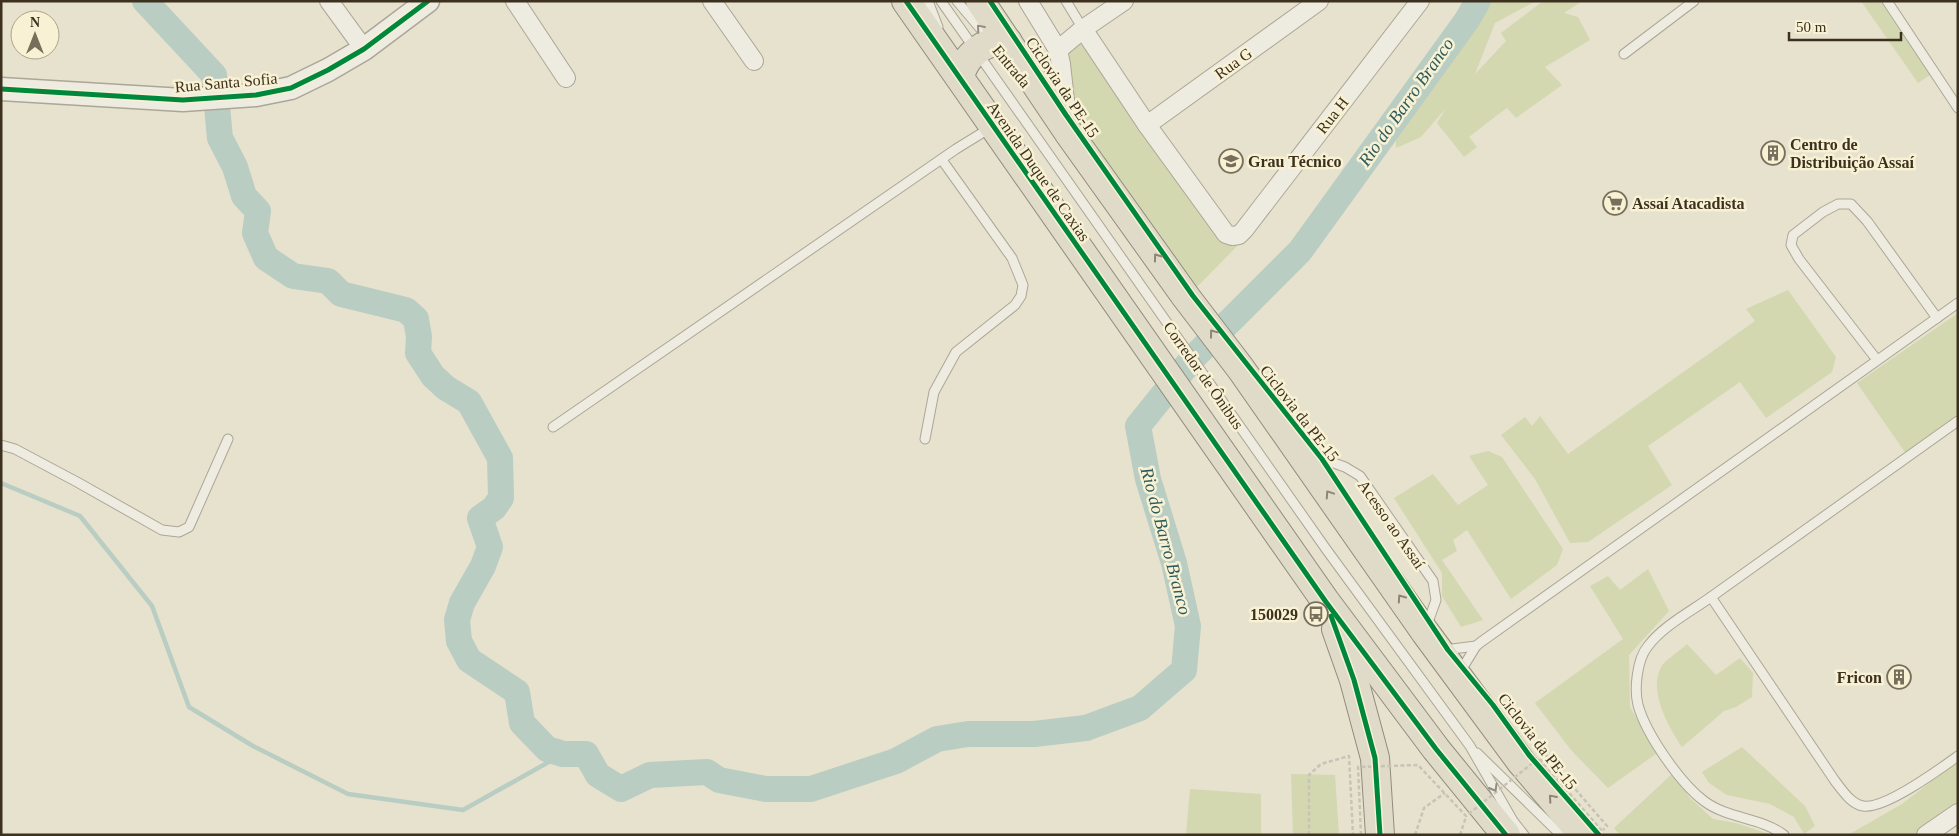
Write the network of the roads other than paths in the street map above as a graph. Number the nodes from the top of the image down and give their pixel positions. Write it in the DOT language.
graph roads {
  1 [pos="330,1"];
  2 [pos="428,1"];
  3 [pos="515,1"];
  4 [pos="712,1"];
  5 [pos="906,1"];
  6 [pos="928,1"];
  7 [pos="942,1"];
  8 [pos="957,1"];
  9 [pos="980,1"];
  10 [pos="1028,1"];
  11 [pos="1066,1"];
  12 [pos="1124,1"];
  13 [pos="1319,1"];
  14 [pos="1420,1"];
  15 [pos="1694,1"];
  16 [pos="1887,1"];
  17 [pos="1083,29"];
  18 [pos="364,49"];
  19 [pos="997,50"];
  20 [pos="1058,50"];
  21 [pos="1624,54"];
  22 [pos="754,60"];
  23 [pos="960,77"];
  24 [pos="566,78"];
  25 [pos="1,89"];
  26 [pos="1958,108"];
  27 [pos="1147,125"];
  28 [pos="992,127"];
  29 [pos="1068,132"];
  30 [pos="942,160"];
  31 [pos="1958,303"];
  32 [pos="1937,318"];
  33 [pos="1877,360"];
  34 [pos="1958,421"];
  35 [pos="553,427"];
  36 [pos="228,439"];
  37 [pos="925,439"];
  38 [pos="1,445"];
  39 [pos="1299,450"];
  40 [pos="1711,597"];
  41 [pos="1326,602"];
  42 [pos="1432,642"];
  43 [pos="1476,646"];
  44 [pos="1457,676"];
  45 [pos="1470,746"];
  46 [pos="1958,756"];
  47 [pos="1958,813"];
  48 [pos="1380,835"];
  49 [pos="1506,835"];
  50 [pos="1524,835"];
  51 [pos="1561,835"];
  52 [pos="1583,835"];
  53 [pos="1784,835"];
  54 [pos="1926,835"];
  1 -- 18 [label="street"];
  2 -- 18 [label="street, Rua Santa Sofia"];
  3 -- 24 [label="street"];
  4 -- 22 [label="street"];
  5 -- 23 [label="highway, Avenida Duque de Caxias"];
  6 -- 23 [label="lane"];
  7 -- 19 [label="lane, Corredor de Ônibus"];
  19 -- 8 [label="lane, Entrada, one-way"];
  9 -- 19 [label="highway"];
  10 -- 20 [label="street"];
  11 -- 17 [label="lane"];
  12 -- 17 [label="street"];
  13 -- 27 [label="street, Rua G"];
  14 -- 27 [label="street, Rua H"];
  15 -- 21 [label="lane"];
  16 -- 26 [label="lane"];
  17 -- 20 [label="street"];
  17 -- 27 [label="street"];
  18 -- 25 [label="street, Rua Santa Sofia"];
  19 -- 23 [label="highway"];
  19 -- 29 [label="highway"];
  19 -- 45 [label="lane, Corredor de Ônibus"];
  20 -- 29 [label="street"];
  23 -- 28 [label="highway, Avenida Duque de Caxias"];
  28 -- 30 [label="lane"];
  28 -- 41 [label="highway, Avenida Duque de Caxias"];
  39 -- 29 [label="highway, one-way"];
  30 -- 35 [label="lane"];
  30 -- 37 [label="lane"];
  31 -- 32 [label="lane"];
  32 -- 33 [label="lane"];
  32 -- 33 [label="lane"];
  33 -- 43 [label="lane"];
  34 -- 40 [label="lane"];
  36 -- 38 [label="lane"];
  42 -- 39 [label="highway, one-way"];
  39 -- 42 [label="lane, Acesso ao Assaí"];
  40 -- 46 [label="lane"];
  40 -- 53 [label="lane"];
  41 -- 48 [label="highway"];
  41 -- 49 [label="highway"];
  42 -- 43 [label="lane"];
  42 -- 44 [label="highway"];
  43 -- 44 [label="lane"];
  52 -- 44 [label="highway, one-way"];
  45 -- 50 [label="lane, Corredor de Ônibus, one-way"];
  45 -- 51 [label="lane, Corredor de Ônibus"];
  47 -- 54 [label="street"];
}
